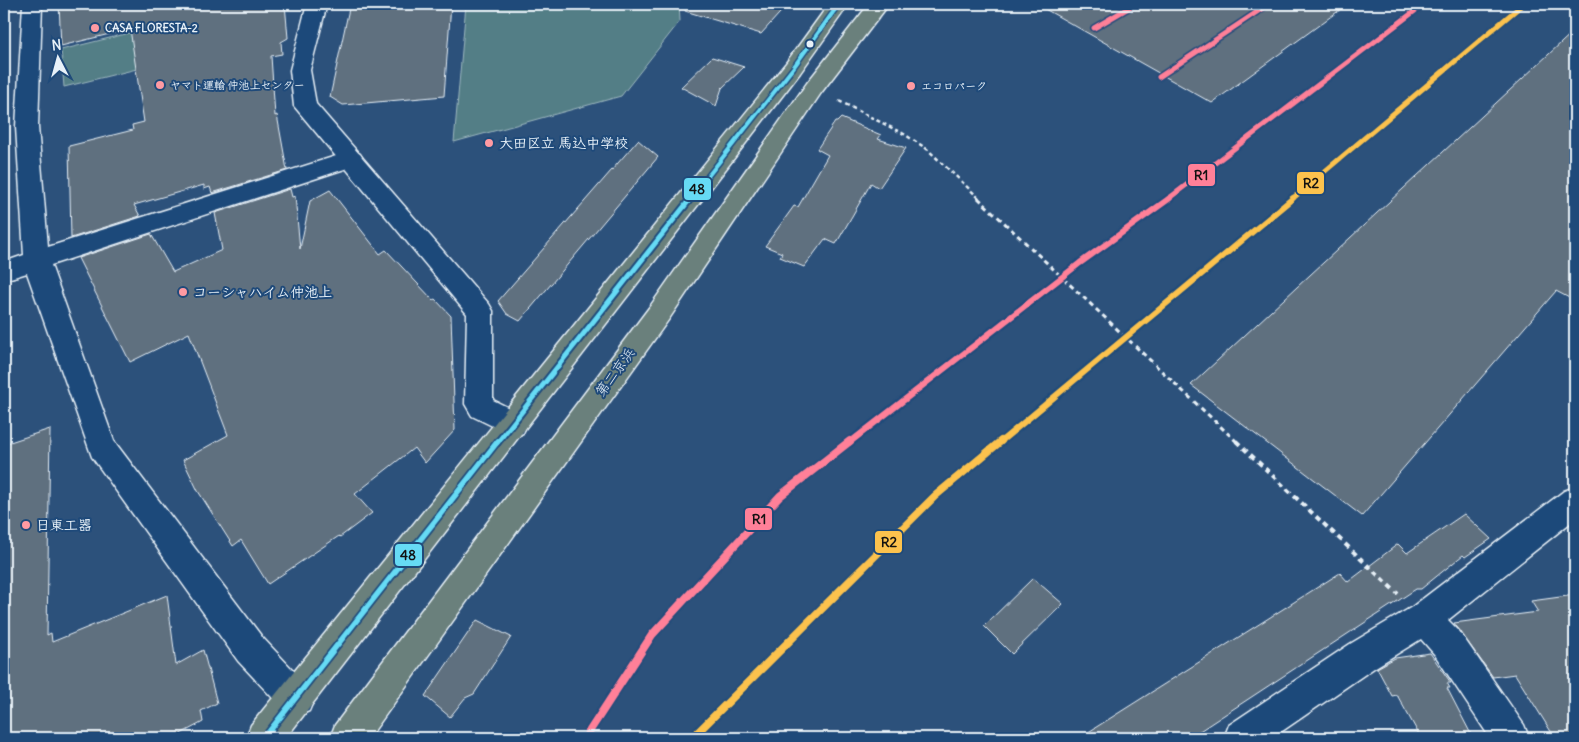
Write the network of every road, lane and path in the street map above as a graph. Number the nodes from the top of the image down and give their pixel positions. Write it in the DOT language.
graph roads {
  1 [pos="32,4"];
  2 [pos="317,4"];
  3 [pos="840,4"];
  4 [pos="879,4"];
  5 [pos="852,108"];
  6 [pos="352,160"];
  7 [pos="37,261"];
  8 [pos="4,271"];
  9 [pos="513,424"];
  10 [pos="1575,502"];
  11 [pos="1414,608"];
  12 [pos="297,699"];
  13 [pos="264,738"];
  14 [pos="348,738"];
  15 [pos="1242,738"];
  16 [pos="1511,738"];
  1 -- 7 [label="street"];
  2 -- 6 [label="street"];
  3 -- 9 [label="highway"];
  4 -- 14 [label="highway, 第二京浜"];
  5 -- 11 [label="path"];
  6 -- 7 [label="street"];
  6 -- 9 [label="street"];
  7 -- 8 [label="street"];
  7 -- 12 [label="street"];
  9 -- 12 [label="highway"];
  10 -- 11 [label="street"];
  11 -- 15 [label="street"];
  11 -- 16 [label="street"];
  12 -- 13 [label="highway"];
}
